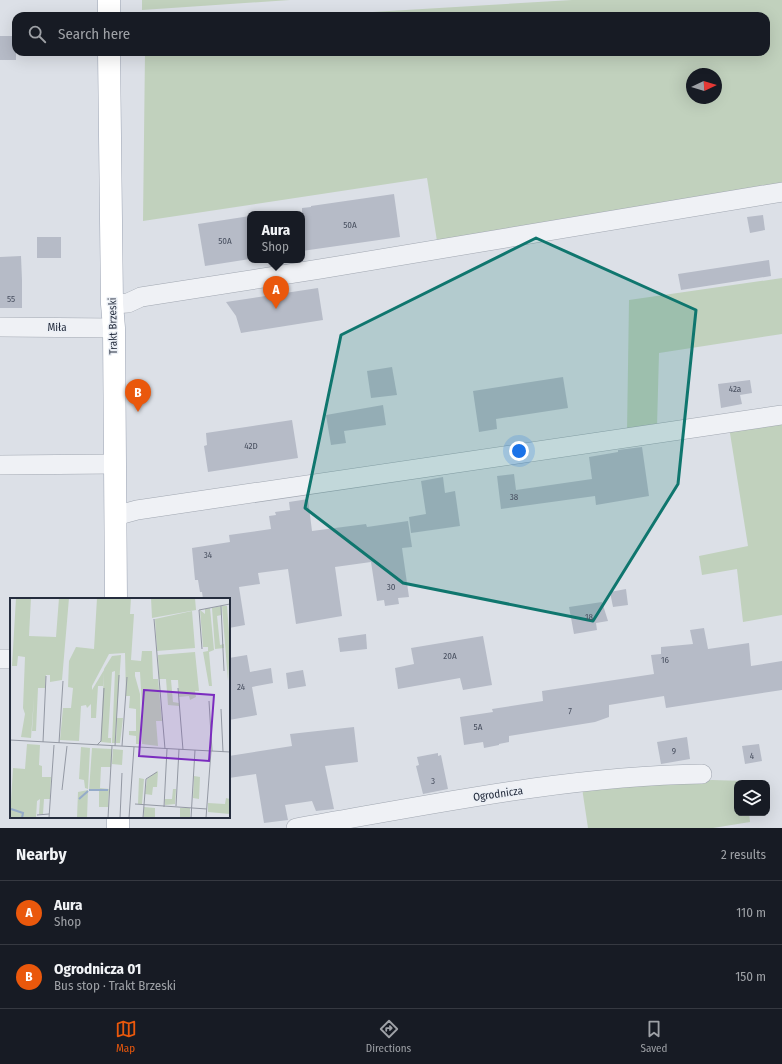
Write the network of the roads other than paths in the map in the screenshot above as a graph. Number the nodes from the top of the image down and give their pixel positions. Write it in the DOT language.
graph roads {
  1 [pos="109,0"];
  2 [pos="109,12"];
  3 [pos="110,56"];
  4 [pos="782,192"];
  5 [pos="112,304"];
  6 [pos="0,327"];
  7 [pos="114,328"];
  8 [pos="782,415"];
  9 [pos="115,464"];
  10 [pos="0,465"];
  11 [pos="115,516"];
  12 [pos="116,598"];
  13 [pos="702,774"];
  14 [pos="296,828"];
  1 -- 2 [label="main road"];
  3 -- 5 [label="main road, Trakt Brzeski"];
  4 -- 5 [label="street"];
  5 -- 7 [label="main road, Trakt Brzeski"];
  6 -- 7 [label="street, Miła"];
  7 -- 9 [label="main road, Trakt Brzeski"];
  8 -- 11 [label="street"];
  9 -- 10 [label="street"];
  9 -- 11 [label="main road, Trakt Brzeski"];
  11 -- 12 [label="main road, Trakt Brzeski"];
  13 -- 14 [label="street, Ogrodnicza"];
}
